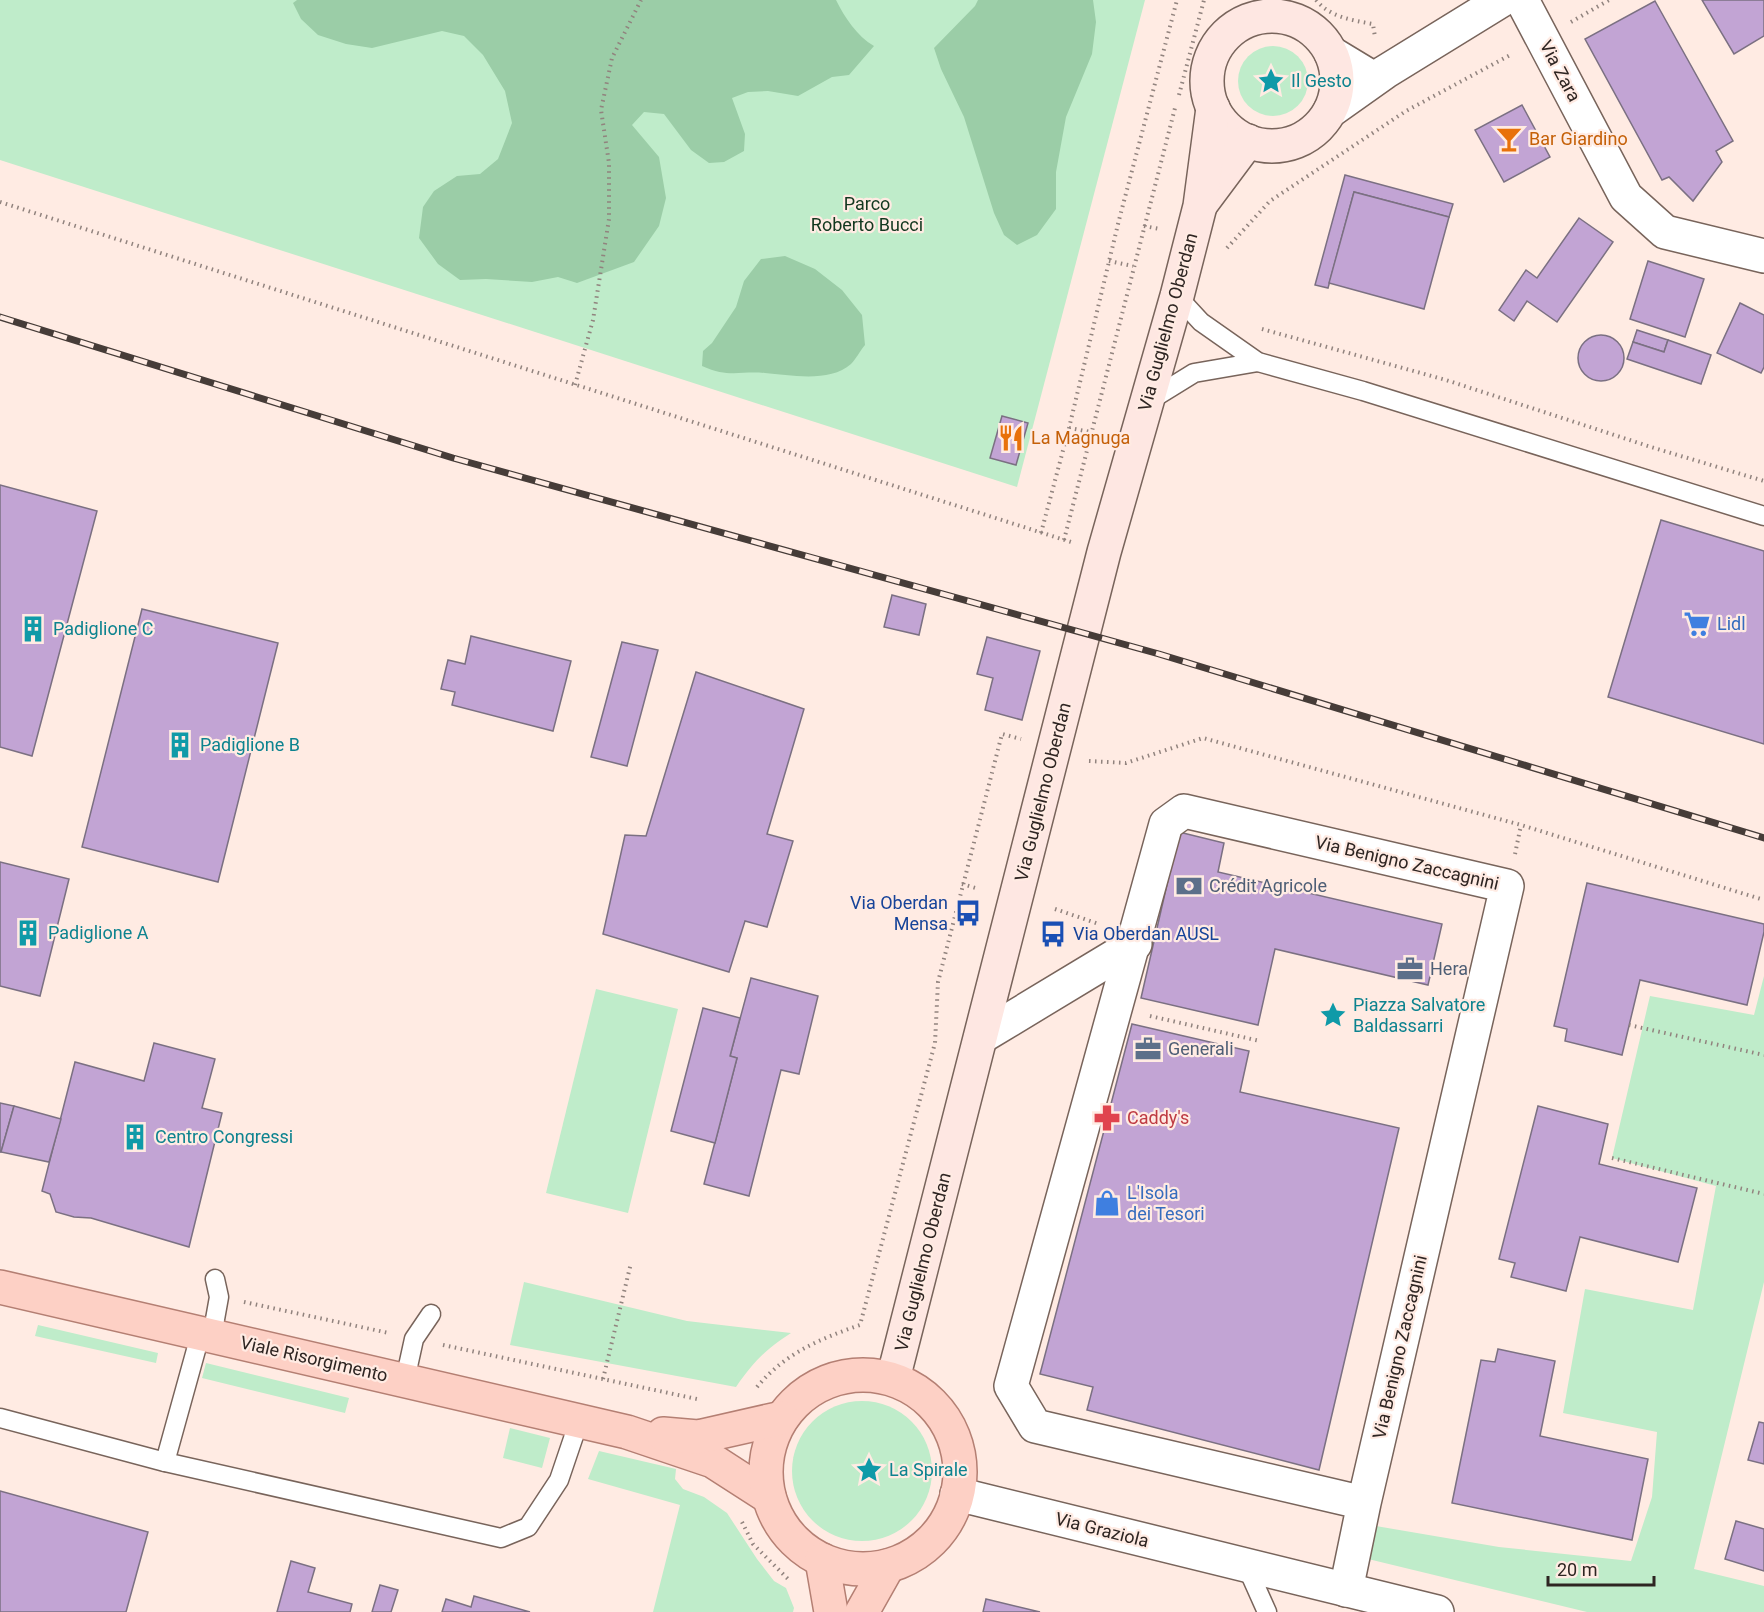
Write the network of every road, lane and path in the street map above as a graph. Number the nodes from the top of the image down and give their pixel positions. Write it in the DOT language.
graph roads {
  1 [pos="641,0"];
  2 [pos="1178,0"];
  3 [pos="1204,0"];
  4 [pos="1316,0"];
  5 [pos="1502,0"];
  6 [pos="1522,0"];
  7 [pos="1609,0"];
  8 [pos="1279,8"];
  9 [pos="1246,11"];
  10 [pos="1542,38"];
  11 [pos="1376,40"];
  12 [pos="1331,53"];
  13 [pos="1374,79"];
  14 [pos="1213,108"];
  15 [pos="1330,111"];
  16 [pos="1248,141"];
  17 [pos="0,202"];
  18 [pos="1200,206"];
  19 [pos="1218,247"];
  20 [pos="1764,256"];
  21 [pos="1109,261"];
  22 [pos="1133,266"];
  23 [pos="1177,296"];
  24 [pos="1259,328"];
  25 [pos="1258,362"];
  26 [pos="574,385"];
  27 [pos="1147,402"];
  28 [pos="1069,428"];
  29 [pos="1091,432"];
  30 [pos="1764,480"];
  31 [pos="1764,516"];
  32 [pos="1041,533"];
  33 [pos="1024,740"];
  34 [pos="1089,761"];
  35 [pos="962,884"];
  36 [pos="979,889"];
  37 [pos="1764,900"];
  38 [pos="1055,909"];
  39 [pos="1105,926"];
  40 [pos="1135,944"];
  41 [pos="1117,1008"];
  42 [pos="1629,1025"];
  43 [pos="981,1037"];
  44 [pos="1260,1041"];
  45 [pos="1764,1055"];
  46 [pos="1612,1158"];
  47 [pos="1764,1194"];
  48 [pos="631,1263"];
  49 [pos="215,1279"];
  50 [pos="0,1287"];
  51 [pos="219,1297"];
  52 [pos="431,1314"];
  53 [pos="206,1334"];
  54 [pos="414,1339"];
  55 [pos="603,1379"];
  56 [pos="893,1379"];
  57 [pos="405,1380"];
  58 [pos="755,1389"];
  59 [pos="698,1400"];
  60 [pos="0,1418"];
  61 [pos="782,1418"];
  62 [pos="579,1421"];
  63 [pos="627,1432"];
  64 [pos="165,1462"];
  65 [pos="957,1494"];
  66 [pos="769,1497"];
  67 [pos="1364,1503"];
  68 [pos="739,1517"];
  69 [pos="822,1560"];
  70 [pos="1246,1565"];
  71 [pos="888,1566"];
  72 [pos="790,1582"];
  73 [pos="1346,1590"];
  74 [pos="831,1612"];
  75 [pos="862,1612"];
  76 [pos="1268,1612"];
  77 [pos="1437,1612"];
  1 -- 26 [label="path"];
  2 -- 21 [label="path"];
  3 -- 22 [label="path"];
  4 -- 11 [label="path"];
  5 -- 13 [label="street"];
  6 -- 10 [label="street, Via Zara"];
  7 -- 10 [label="path"];
  8 -- 9 [label="main road, Via Guglielmo Oberdan"];
  8 -- 12 [label="main road, Via Guglielmo Oberdan"];
  9 -- 14 [label="main road, Via Guglielmo Oberdan"];
  10 -- 19 [label="path"];
  10 -- 20 [label="street, Via Zara"];
  12 -- 13 [label="street"];
  12 -- 15 [label="main road, Via Guglielmo Oberdan"];
  13 -- 15 [label="street"];
  14 -- 16 [label="main road, Via Guglielmo Oberdan"];
  14 -- 18 [label="main road, Via Guglielmo Oberdan"];
  15 -- 16 [label="main road, Via Guglielmo Oberdan"];
  16 -- 18 [label="main road, Via Guglielmo Oberdan"];
  17 -- 26 [label="path"];
  18 -- 23 [label="main road, Via Guglielmo Oberdan"];
  21 -- 22 [label="path"];
  21 -- 28 [label="path"];
  22 -- 29 [label="path"];
  23 -- 25 [label="lane"];
  23 -- 27 [label="main road, Via Guglielmo Oberdan"];
  24 -- 30 [label="path"];
  25 -- 27 [label="lane"];
  25 -- 31 [label="lane"];
  26 -- 32 [label="path"];
  27 -- 43 [label="main road, Via Guglielmo Oberdan"];
  28 -- 29 [label="path"];
  28 -- 32 [label="path"];
  29 -- 32 [label="path"];
  33 -- 35 [label="path"];
  34 -- 37 [label="path"];
  35 -- 36 [label="path"];
  35 -- 58 [label="path"];
  38 -- 39 [label="path"];
  40 -- 41 [label="street, Via Benigno Zaccagnini"];
  40 -- 43 [label="street"];
  40 -- 67 [label="street, Via Benigno Zaccagnini"];
  41 -- 44 [label="path"];
  41 -- 67 [label="street, Via Benigno Zaccagnini"];
  42 -- 45 [label="path"];
  43 -- 56 [label="main road, Via Guglielmo Oberdan"];
  46 -- 47 [label="path"];
  48 -- 55 [label="path"];
  49 -- 51 [label="lane"];
  50 -- 53 [label="main road, Viale Risorgimento"];
  51 -- 53 [label="lane"];
  51 -- 54 [label="path"];
  52 -- 54 [label="lane"];
  53 -- 57 [label="main road, Viale Risorgimento"];
  53 -- 64 [label="lane"];
  54 -- 55 [label="path"];
  54 -- 57 [label="lane"];
  55 -- 59 [label="path"];
  56 -- 61 [label="main road"];
  56 -- 65 [label="main road"];
  57 -- 62 [label="main road, Viale Risorgimento"];
  60 -- 64 [label="lane"];
  61 -- 63 [label="main road, Viale Risorgimento"];
  61 -- 66 [label="main road"];
  62 -- 63 [label="main road, Viale Risorgimento"];
  62 -- 64 [label="lane"];
  63 -- 66 [label="main road, Viale Risorgimento"];
  65 -- 70 [label="street, Via Graziola"];
  65 -- 71 [label="main road"];
  66 -- 69 [label="main road"];
  67 -- 73 [label="street, Via Benigno Zaccagnini"];
  68 -- 72 [label="path"];
  69 -- 71 [label="main road"];
  69 -- 74 [label="main road"];
  70 -- 73 [label="street, Via Graziola"];
  70 -- 76 [label="lane"];
  71 -- 75 [label="main road"];
  73 -- 77 [label="street, Via Graziola"];
}
